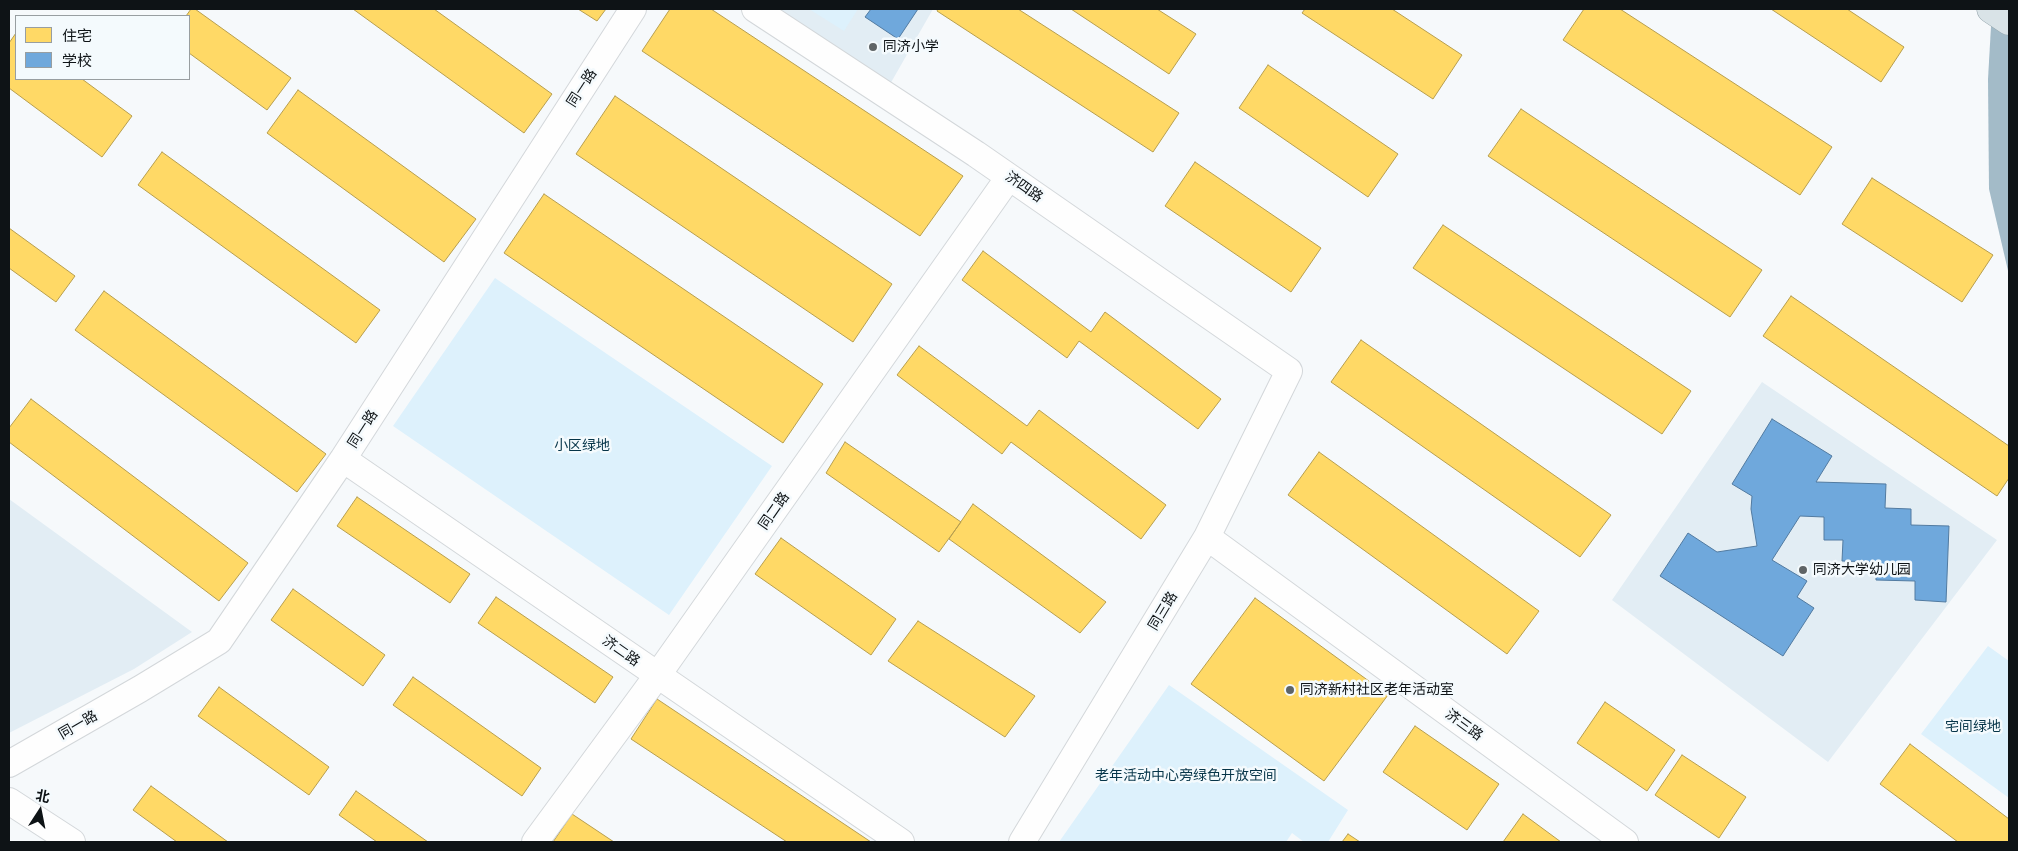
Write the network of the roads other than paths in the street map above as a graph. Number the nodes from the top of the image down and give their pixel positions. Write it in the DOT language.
graph roads {
  1 [pos="634,9"];
  2 [pos="755,9"];
  3 [pos="1991,9"];
  4 [pos="2009,21"];
  5 [pos="1009,177"];
  6 [pos="1289,371"];
  7 [pos="343,460"];
  8 [pos="1207,538"];
  9 [pos="657,676"];
  10 [pos="9,764"];
  11 [pos="9,801"];
  12 [pos="72,842"];
  13 [pos="535,842"];
  14 [pos="901,842"];
  15 [pos="1022,842"];
  16 [pos="1625,842"];
  1 -- 7 [label="street, 同一路"];
  2 -- 5 [label="street, 济四路"];
  3 -- 4 [label="main road"];
  5 -- 6 [label="street, 济四路"];
  5 -- 9 [label="street, 同二路"];
  6 -- 8 [label="street, 同三路"];
  7 -- 9 [label="street, 济二路"];
  7 -- 10 [label="street, 同一路"];
  8 -- 15 [label="street, 同三路"];
  8 -- 16 [label="street, 济三路"];
  9 -- 13 [label="street, 同二路"];
  9 -- 14 [label="street, 济二路"];
  11 -- 12 [label="street"];
}
